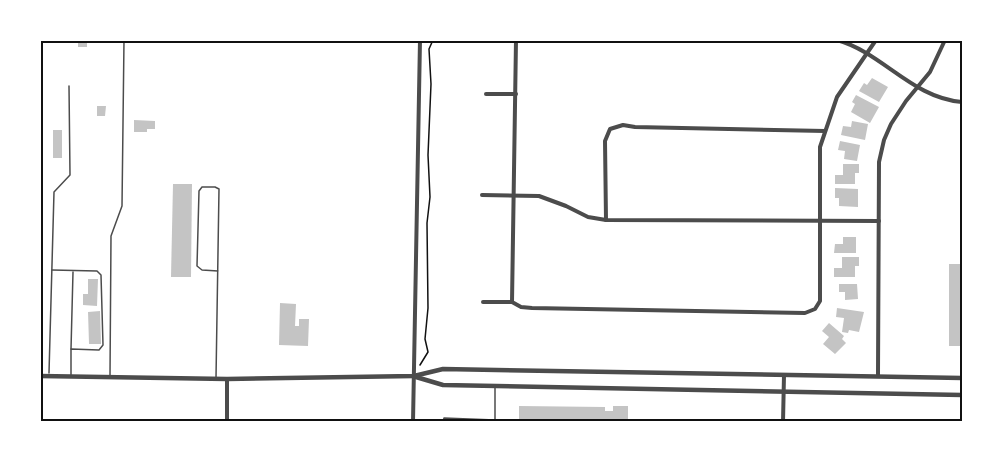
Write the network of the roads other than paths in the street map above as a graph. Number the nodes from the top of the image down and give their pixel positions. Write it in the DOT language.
graph roads {
  1 [pos="124,40"];
  2 [pos="420,40"];
  3 [pos="516,40"];
  4 [pos="837,40"];
  5 [pos="876,40"];
  6 [pos="945,40"];
  7 [pos="866,54"];
  8 [pos="69,87"];
  9 [pos="918,88"];
  10 [pos="486,94"];
  11 [pos="516,94"];
  12 [pos="963,102"];
  13 [pos="825,131"];
  14 [pos="482,195"];
  15 [pos="514,196"];
  16 [pos="606,220"];
  17 [pos="820,220"];
  18 [pos="879,222"];
  19 [pos="51,270"];
  20 [pos="73,271"];
  21 [pos="218,271"];
  22 [pos="483,302"];
  23 [pos="512,302"];
  24 [pos="71,349"];
  25 [pos="784,374"];
  26 [pos="878,375"];
  27 [pos="40,376"];
  28 [pos="48,376"];
  29 [pos="71,376"];
  30 [pos="414,376"];
  31 [pos="110,377"];
  32 [pos="963,378"];
  33 [pos="216,379"];
  34 [pos="227,379"];
  35 [pos="495,386"];
  36 [pos="784,393"];
  37 [pos="963,395"];
  38 [pos="227,422"];
  39 [pos="412,422"];
  40 [pos="443,422"];
  41 [pos="783,422"];
  1 -- 31 [label="lane"];
  2 -- 30 [label="street"];
  3 -- 11 [label="street"];
  4 -- 7 [label="street"];
  5 -- 7 [label="street"];
  6 -- 9 [label="street"];
  7 -- 9 [label="street"];
  7 -- 13 [label="street"];
  8 -- 19 [label="lane"];
  9 -- 12 [label="street"];
  9 -- 18 [label="street"];
  10 -- 11 [label="street"];
  11 -- 15 [label="street"];
  13 -- 16 [label="street"];
  13 -- 17 [label="street"];
  14 -- 15 [label="street"];
  15 -- 16 [label="street"];
  15 -- 23 [label="street"];
  16 -- 17 [label="street"];
  17 -- 18 [label="street"];
  17 -- 23 [label="street"];
  18 -- 26 [label="street"];
  19 -- 20 [label="lane"];
  19 -- 28 [label="lane"];
  20 -- 24 [label="lane"];
  20 -- 24 [label="lane"];
  21 -- 21 [label="lane"];
  21 -- 33 [label="lane"];
  22 -- 23 [label="street"];
  24 -- 29 [label="lane"];
  25 -- 26 [label="street"];
  25 -- 30 [label="street"];
  25 -- 36 [label="street"];
  26 -- 32 [label="street"];
  27 -- 28 [label="street"];
  28 -- 29 [label="street"];
  29 -- 31 [label="street"];
  30 -- 34 [label="street"];
  30 -- 35 [label="street"];
  30 -- 39 [label="street"];
  31 -- 33 [label="street"];
  33 -- 34 [label="street"];
  34 -- 38 [label="street"];
  35 -- 36 [label="street"];
  35 -- 40 [label="lane"];
  36 -- 37 [label="street"];
  36 -- 41 [label="street"];
}
